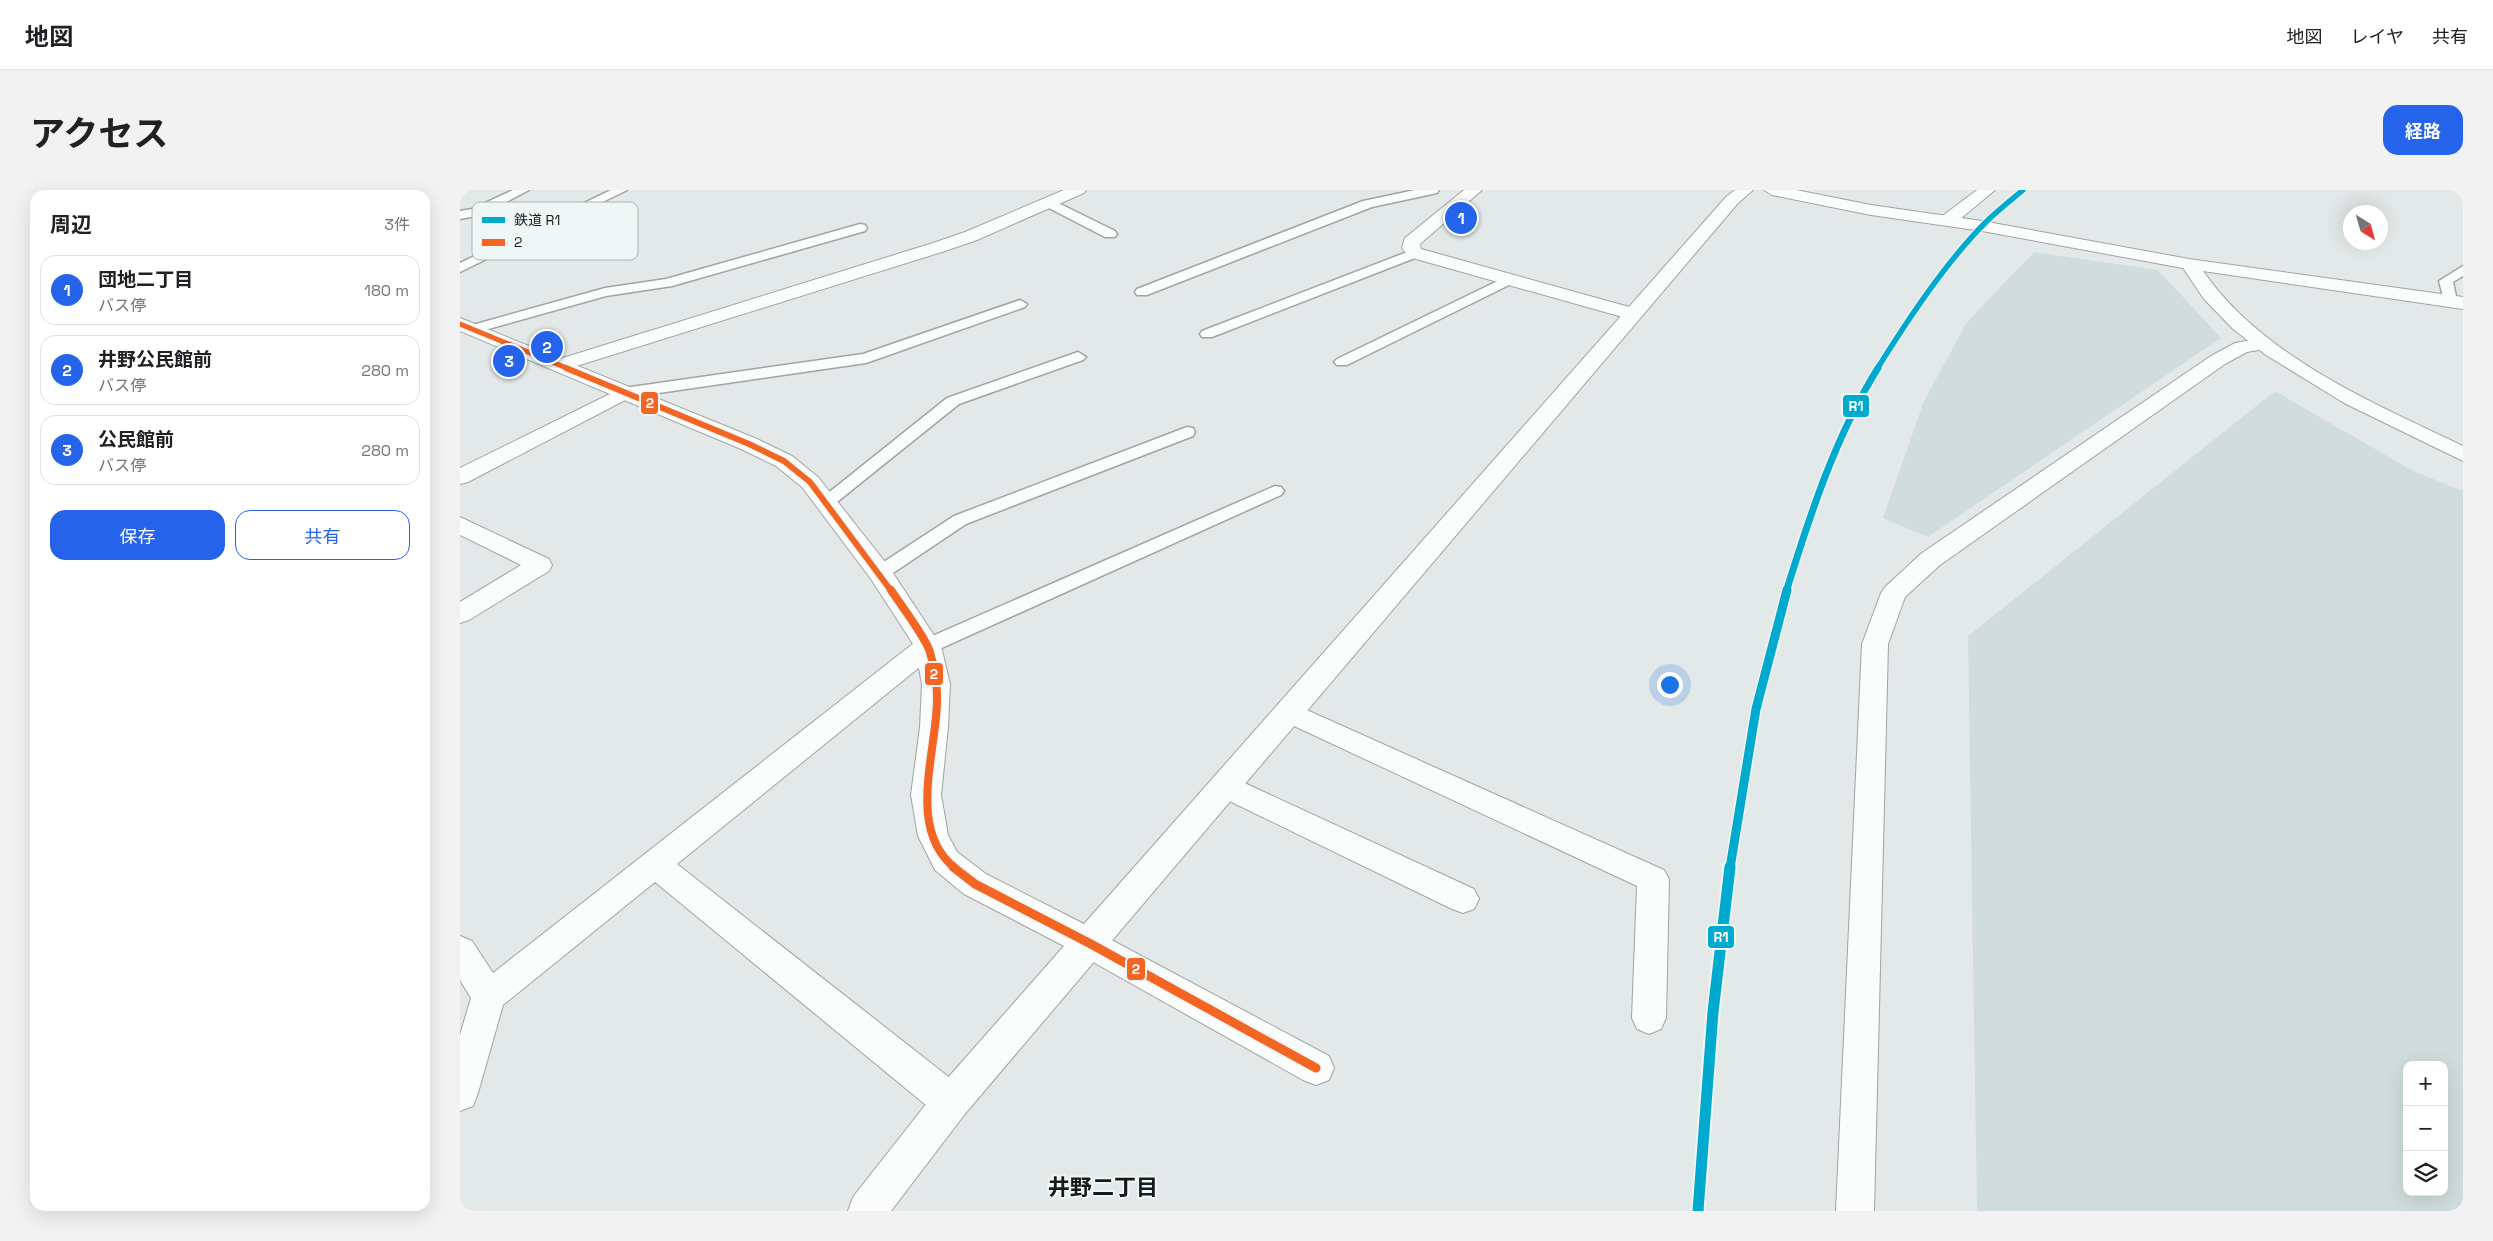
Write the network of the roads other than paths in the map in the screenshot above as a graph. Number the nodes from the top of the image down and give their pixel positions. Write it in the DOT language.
graph roads {
  1 [pos="523,190"];
  2 [pos="621,190"];
  3 [pos="1078,190"];
  4 [pos="1433,190"];
  5 [pos="1472,190"];
  6 [pos="1745,190"];
  7 [pos="1772,190"];
  8 [pos="1987,190"];
  9 [pos="497,202"];
  10 [pos="596,202"];
  11 [pos="1050,202"];
  12 [pos="1947,221"];
  13 [pos="860,228"];
  14 [pos="1110,234"];
  15 [pos="1415,253"];
  16 [pos="477,260"];
  17 [pos="2189,264"];
  18 [pos="460,268"];
  19 [pos="2463,270"];
  20 [pos="1510,279"];
  21 [pos="1142,292"];
  22 [pos="2457,302"];
  23 [pos="1020,304"];
  24 [pos="1633,314"];
  25 [pos="467,326"];
  26 [pos="1207,334"];
  27 [pos="2263,344"];
  28 [pos="1078,357"];
  29 [pos="1342,362"];
  30 [pos="560,365"];
  31 [pos="624,392"];
  32 [pos="1187,432"];
  33 [pos="2463,454"];
  34 [pos="460,478"];
  35 [pos="1275,492"];
  36 [pos="826,502"];
  37 [pos="460,525"];
  38 [pos="880,573"];
  39 [pos="460,614"];
  40 [pos="928,646"];
  41 [pos="1289,712"];
  42 [pos="1225,786"];
  43 [pos="655,864"];
  44 [pos="1463,899"];
  45 [pos="1089,943"];
  46 [pos="471,973"];
  47 [pos="1649,1018"];
  48 [pos="1316,1068"];
  49 [pos="460,1094"];
  50 [pos="951,1102"];
  51 [pos="867,1211"];
  52 [pos="1855,1211"];
  1 -- 9 [label="lane"];
  2 -- 10 [label="lane"];
  3 -- 11 [label="street"];
  4 -- 21 [label="lane"];
  5 -- 15 [label="street"];
  6 -- 24 [label="street"];
  7 -- 12 [label="street"];
  8 -- 12 [label="street"];
  11 -- 14 [label="lane"];
  11 -- 30 [label="street"];
  12 -- 17 [label="street"];
  13 -- 25 [label="lane"];
  15 -- 20 [label="street"];
  15 -- 26 [label="lane"];
  16 -- 18 [label="lane"];
  17 -- 22 [label="street"];
  17 -- 27 [label="street"];
  19 -- 22 [label="lane"];
  20 -- 24 [label="street"];
  20 -- 29 [label="lane"];
  23 -- 31 [label="lane"];
  24 -- 41 [label="street"];
  25 -- 30 [label="street"];
  27 -- 33 [label="street"];
  27 -- 52 [label="street"];
  28 -- 36 [label="lane"];
  30 -- 31 [label="street"];
  31 -- 34 [label="street"];
  31 -- 36 [label="street"];
  32 -- 38 [label="lane"];
  35 -- 40 [label="lane"];
  36 -- 38 [label="street"];
  37 -- 39 [label="street"];
  38 -- 40 [label="street"];
  40 -- 43 [label="street"];
  40 -- 45 [label="street"];
  41 -- 42 [label="street"];
  41 -- 47 [label="street"];
  42 -- 44 [label="street"];
  42 -- 45 [label="street"];
  43 -- 46 [label="street"];
  43 -- 50 [label="street"];
  45 -- 48 [label="street"];
  45 -- 50 [label="street"];
  46 -- 49 [label="street"];
  50 -- 51 [label="street"];
}
